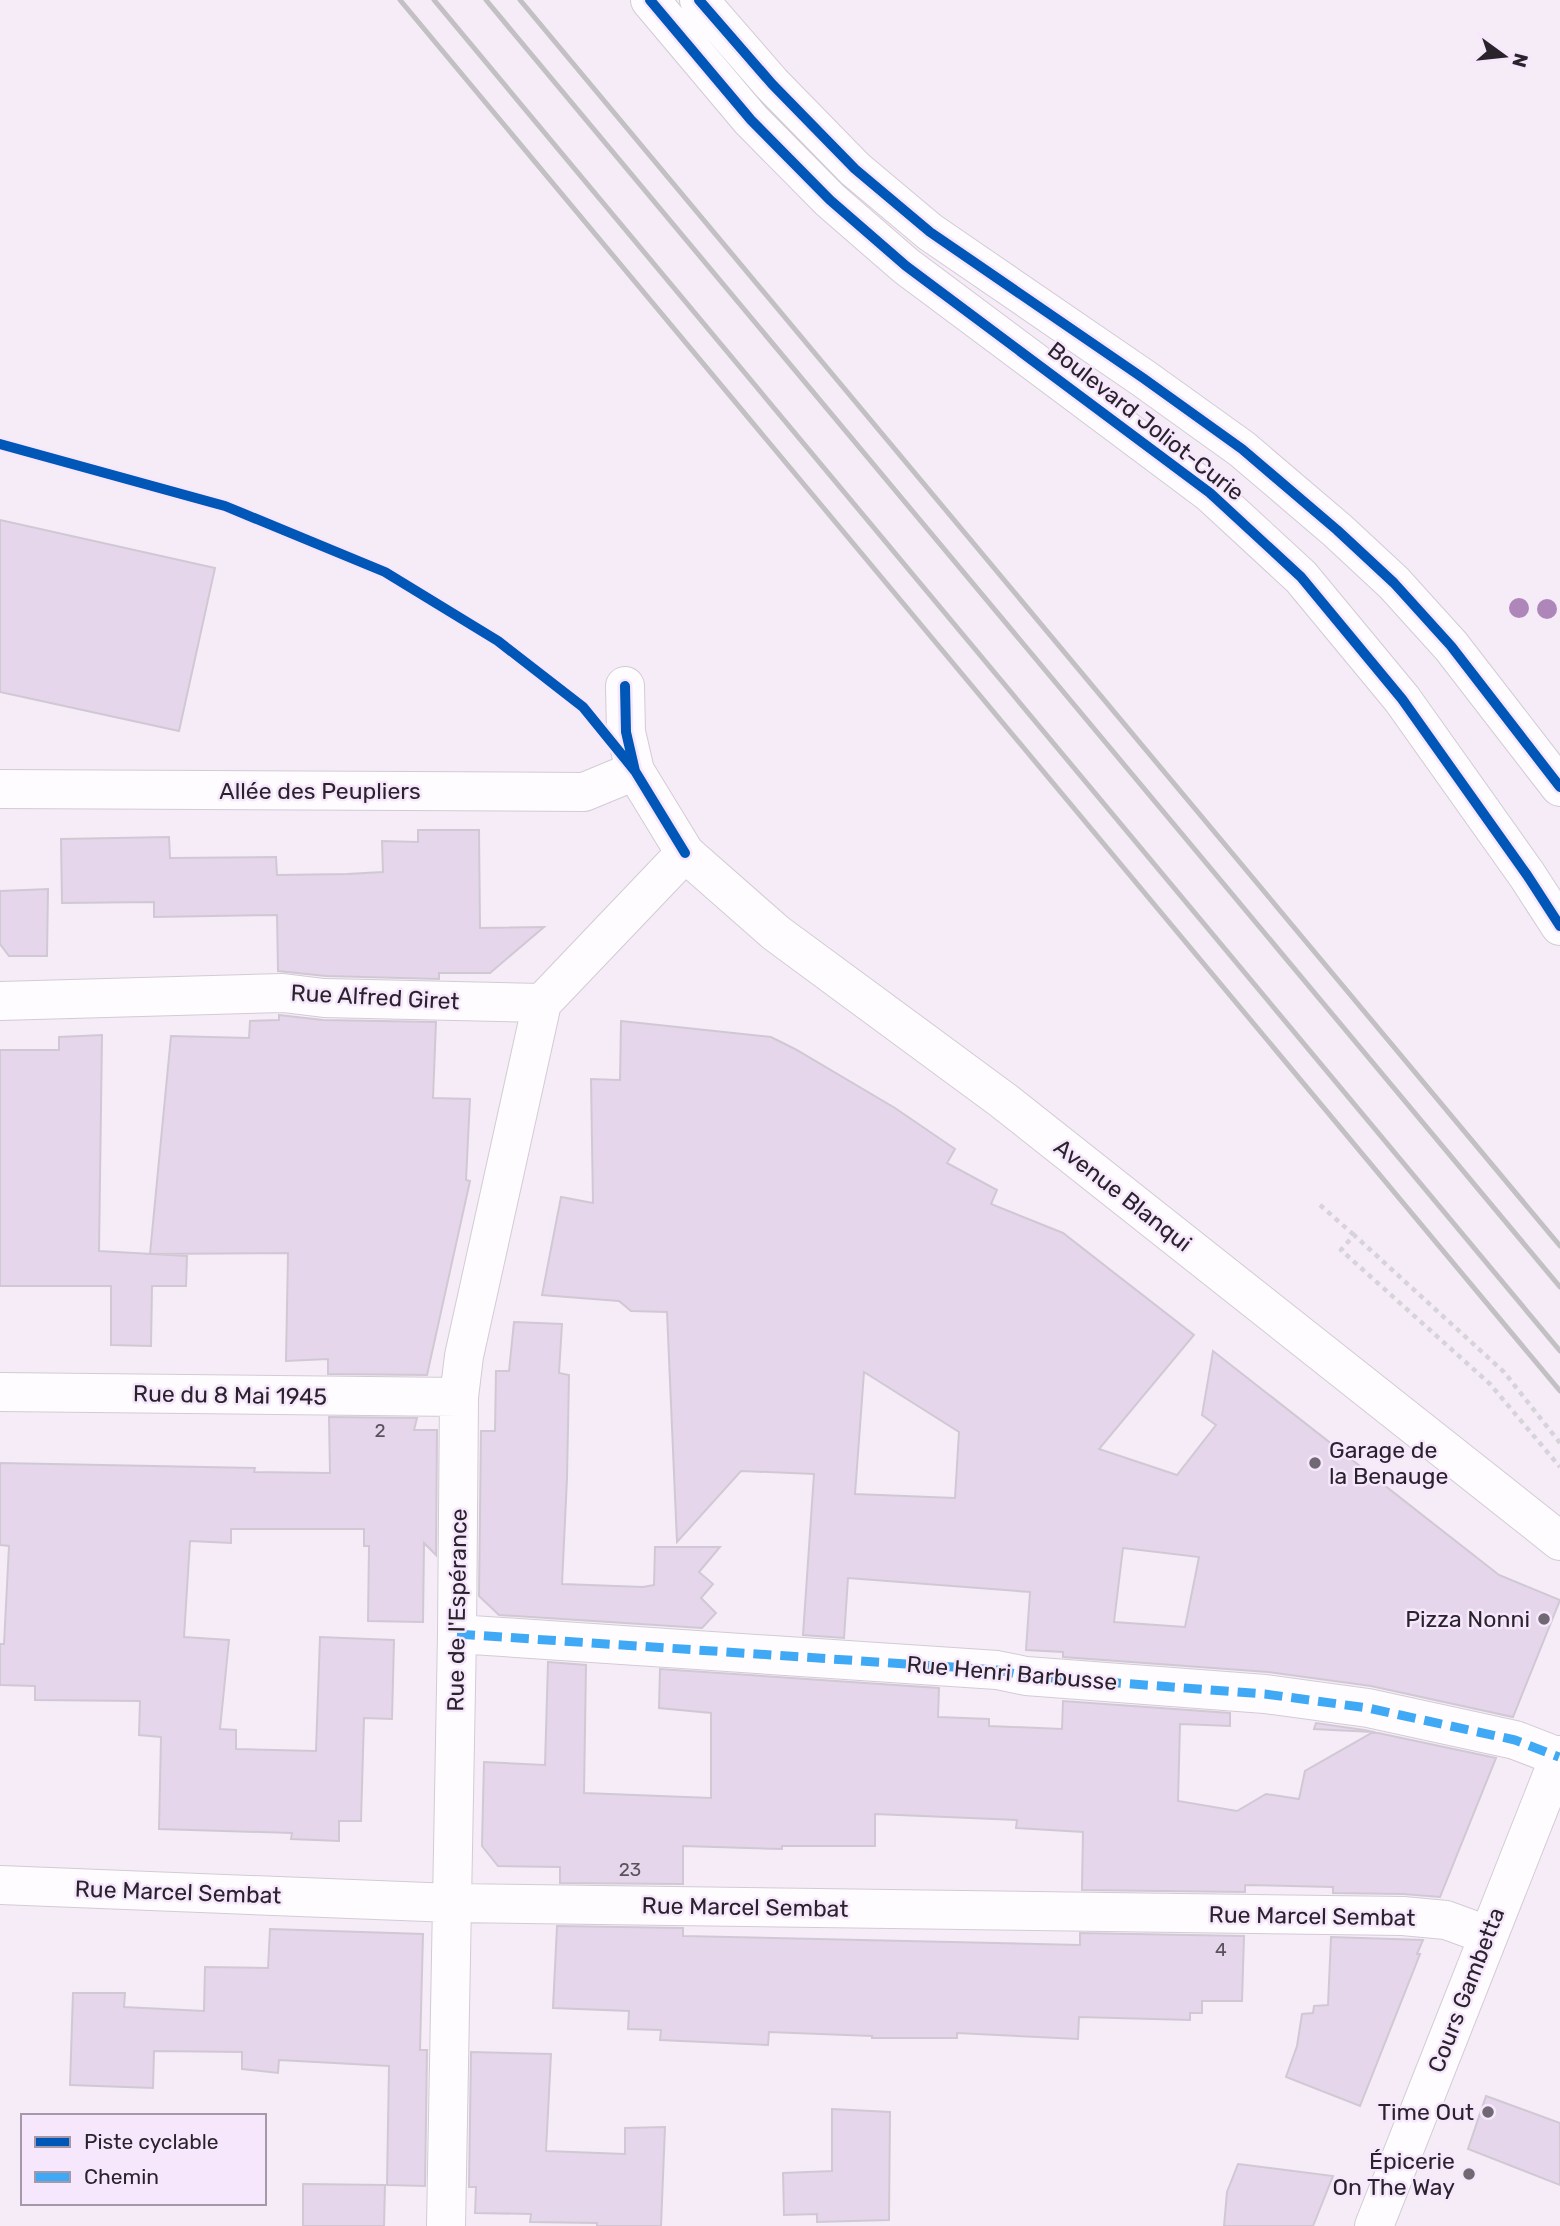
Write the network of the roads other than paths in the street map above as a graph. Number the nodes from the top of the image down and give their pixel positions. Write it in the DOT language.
graph roads {
  1 [pos="650,0"];
  2 [pos="699,0"];
  3 [pos="625,686"];
  4 [pos="635,771"];
  5 [pos="1560,787"];
  6 [pos="0,789"];
  7 [pos="685,853"];
  8 [pos="1560,926"];
  9 [pos="0,1001"];
  10 [pos="542,1003"];
  11 [pos="0,1392"];
  12 [pos="459,1397"];
  13 [pos="1560,1541"];
  14 [pos="457,1634"];
  15 [pos="1559,1756"];
  16 [pos="0,1885"];
  17 [pos="452,1903"];
  18 [pos="1488,1935"];
  19 [pos="446,2226"];
  20 [pos="1374,2226"];
  1 -- 8 [label="street, Boulevard Joliot-Curie"];
  2 -- 5 [label="street, Boulevard Joliot-Curie"];
  3 -- 4 [label="street, Avenue Blanqui"];
  4 -- 6 [label="street, Allée des Peupliers"];
  4 -- 7 [label="street, Avenue Blanqui"];
  7 -- 10 [label="street"];
  7 -- 13 [label="street, Avenue Blanqui"];
  9 -- 10 [label="street, Rue Alfred Giret"];
  10 -- 12 [label="street, Rue de l'Espérance"];
  11 -- 12 [label="street, Rue du 8 Mai 1945"];
  12 -- 14 [label="street, Rue de l'Espérance"];
  14 -- 15 [label="street, Rue Henri Barbusse"];
  14 -- 17 [label="street, Rue de l'Espérance"];
  15 -- 18 [label="street, Cours Gambetta"];
  16 -- 17 [label="street, Rue Marcel Sembat"];
  17 -- 18 [label="street, Rue Marcel Sembat"];
  17 -- 19 [label="street, Rue de l'Espérance"];
  18 -- 20 [label="street, Cours Gambetta"];
}
